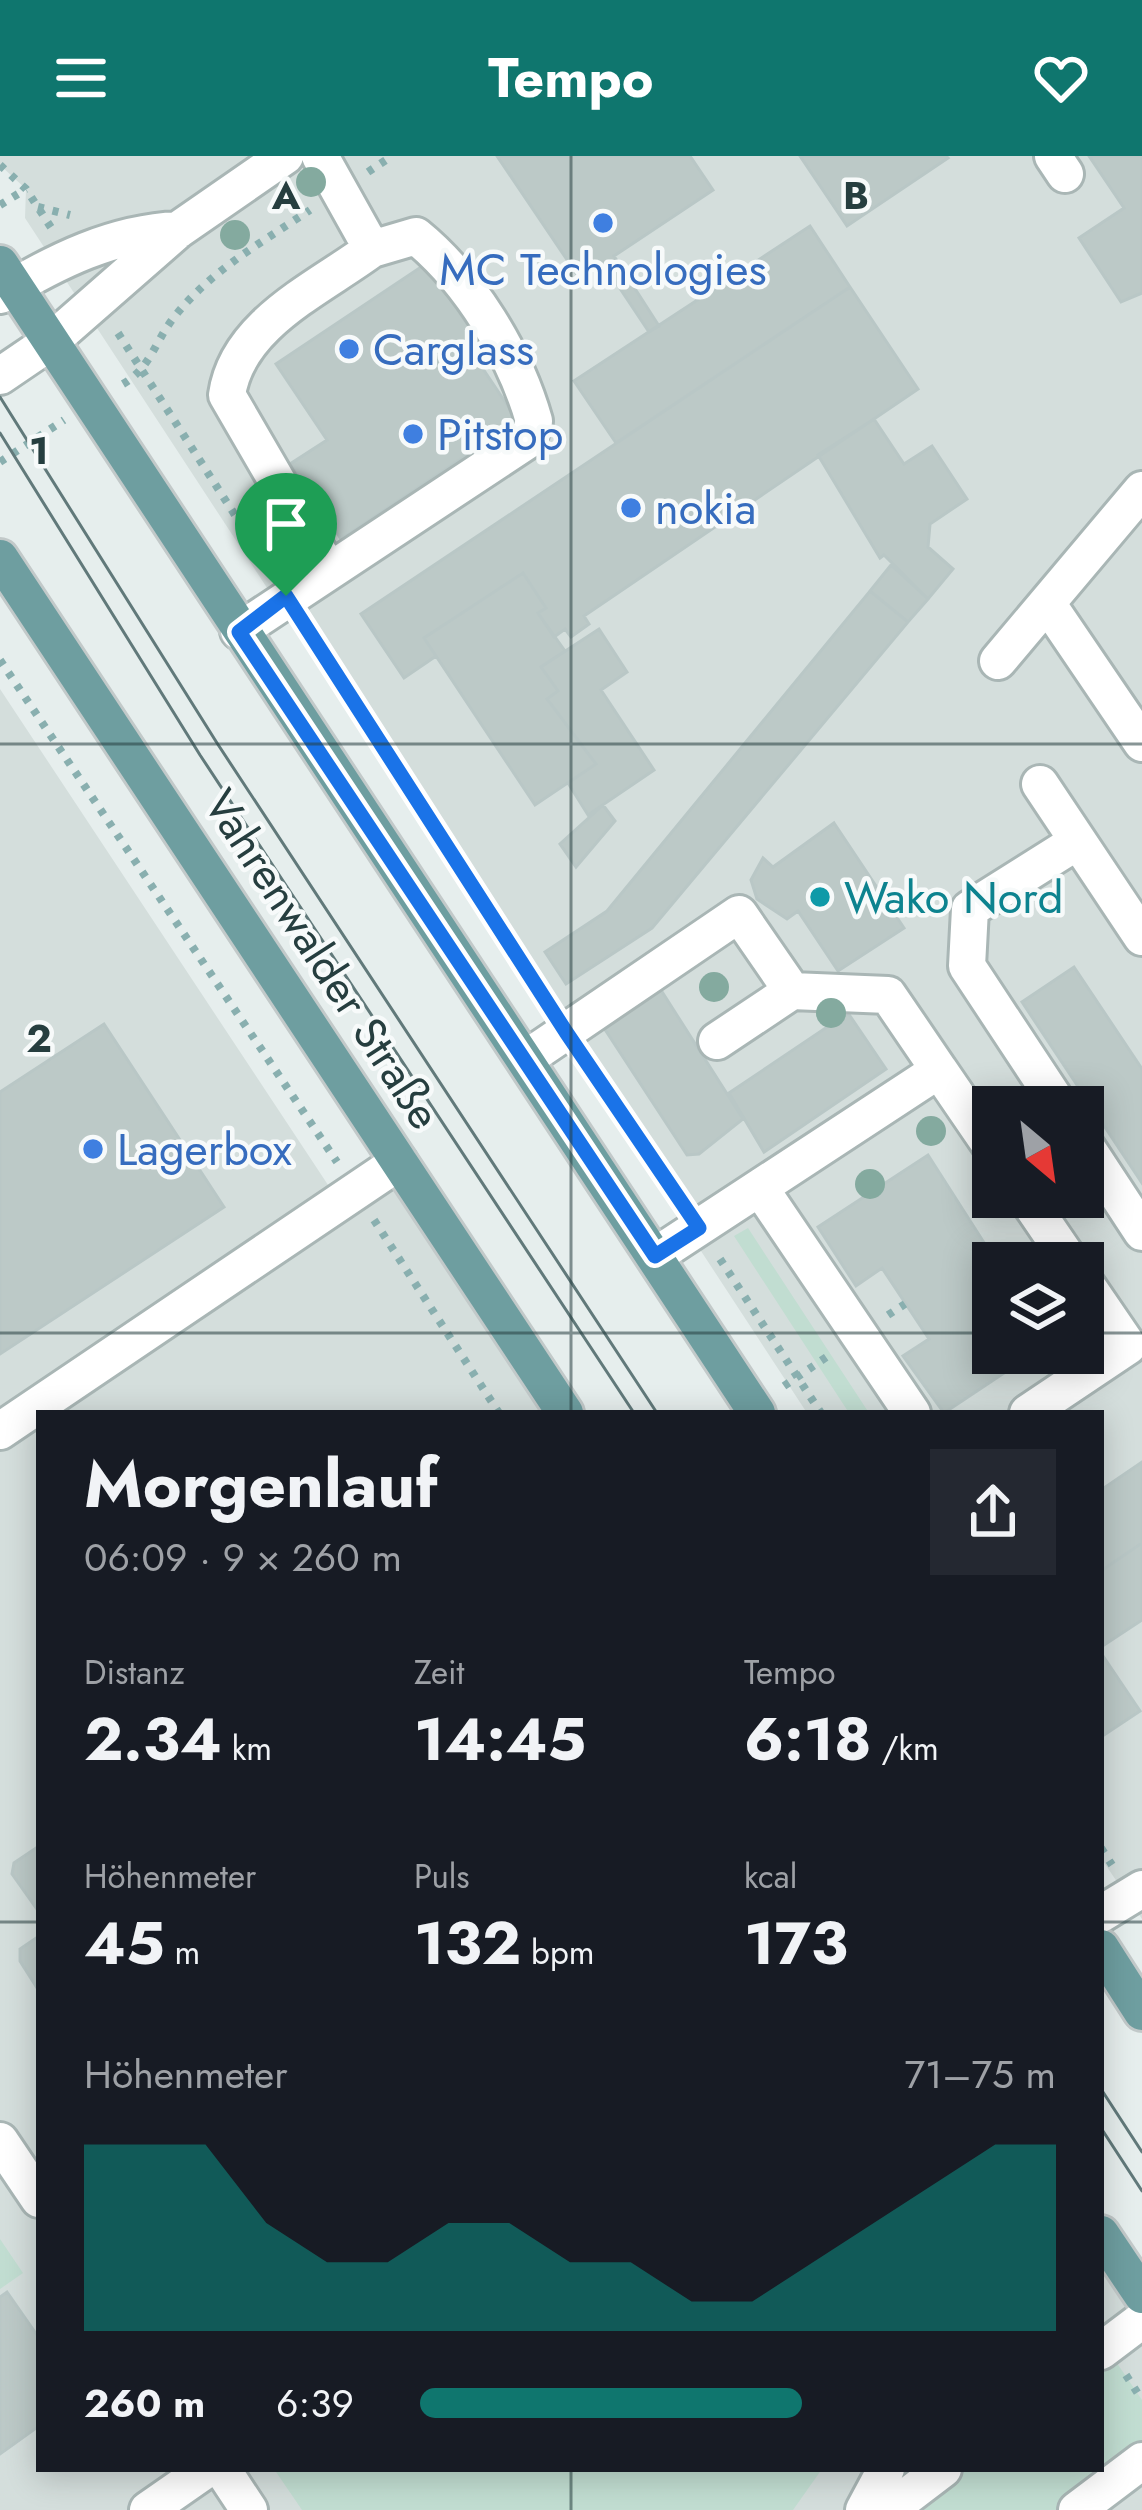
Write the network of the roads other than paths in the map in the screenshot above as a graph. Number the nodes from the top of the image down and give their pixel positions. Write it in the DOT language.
graph roads {
  1 [pos="285,156"];
  2 [pos="320,156"];
  3 [pos="178,230"];
  4 [pos="372,250"];
  5 [pos="5,281"];
  6 [pos="50,342"];
  7 [pos="0,376"];
  8 [pos="1142,490"];
  9 [pos="0,558"];
  10 [pos="328,569"];
  11 [pos="1047,603"];
  12 [pos="239,632"];
  13 [pos="998,661"];
  14 [pos="1142,743"];
  15 [pos="1040,784"];
  16 [pos="1078,841"];
  17 [pos="1142,937"];
  18 [pos="792,991"];
  19 [pos="717,1041"];
  20 [pos="527,1058"];
  21 [pos="939,1070"];
  22 [pos="1046,1086"];
  23 [pos="972,1118"];
  24 [pos="399,1162"];
  25 [pos="1104,1174"];
  26 [pos="760,1188"];
  27 [pos="1142,1232"];
  28 [pos="655,1256"];
  29 [pos="1104,1311"];
  30 [pos="1104,1362"];
  31 [pos="1086,1374"];
  32 [pos="564,1410"];
  33 [pos="755,1410"];
  34 [pos="910,1410"];
  35 [pos="1032,1410"];
  36 [pos="0,1431"];
  37 [pos="1142,1889"];
  38 [pos="1104,1912"];
  39 [pos="1104,1953"];
  40 [pos="1142,2012"];
  41 [pos="0,2141"];
  42 [pos="36,2195"];
  43 [pos="1104,2238"];
  44 [pos="1142,2295"];
  45 [pos="1142,2320"];
  46 [pos="1104,2349"];
  47 [pos="1142,2461"];
  48 [pos="203,2472"];
  49 [pos="224,2472"];
  50 [pos="884,2472"];
  51 [pos="939,2472"];
  52 [pos="148,2510"];
  53 [pos="249,2510"];
  54 [pos="863,2510"];
  55 [pos="889,2510"];
  56 [pos="1077,2510"];
  1 -- 3 [label="street"];
  2 -- 4 [label="street"];
  3 -- 5 [label="street"];
  3 -- 6 [label="street"];
  4 -- 10 [label="street"];
  4 -- 10 [label="street"];
  5 -- 6 [label="main road"];
  6 -- 7 [label="street"];
  6 -- 12 [label="main road"];
  8 -- 11 [label="street"];
  9 -- 24 [label="main road, Vahrenwalder Straße"];
  10 -- 12 [label="street"];
  11 -- 13 [label="street"];
  11 -- 14 [label="street"];
  12 -- 20 [label="main road"];
  15 -- 16 [label="street"];
  16 -- 17 [label="street"];
  16 -- 22 [label="street"];
  18 -- 19 [label="street"];
  18 -- 20 [label="street"];
  18 -- 21 [label="street"];
  20 -- 28 [label="main road"];
  21 -- 23 [label="street"];
  21 -- 26 [label="street"];
  24 -- 32 [label="main road, Vahrenwalder Straße"];
  24 -- 36 [label="street"];
  25 -- 27 [label="street"];
  26 -- 28 [label="street"];
  26 -- 34 [label="street"];
  28 -- 33 [label="main road"];
  29 -- 30 [label="street"];
  31 -- 35 [label="street"];
  37 -- 38 [label="street"];
  39 -- 40 [label="main road"];
  41 -- 42 [label="street"];
  43 -- 44 [label="main road"];
  45 -- 46 [label="street"];
  47 -- 56 [label="street"];
  48 -- 52 [label="street"];
  49 -- 53 [label="street"];
  50 -- 54 [label="street"];
  51 -- 55 [label="street"];
}
